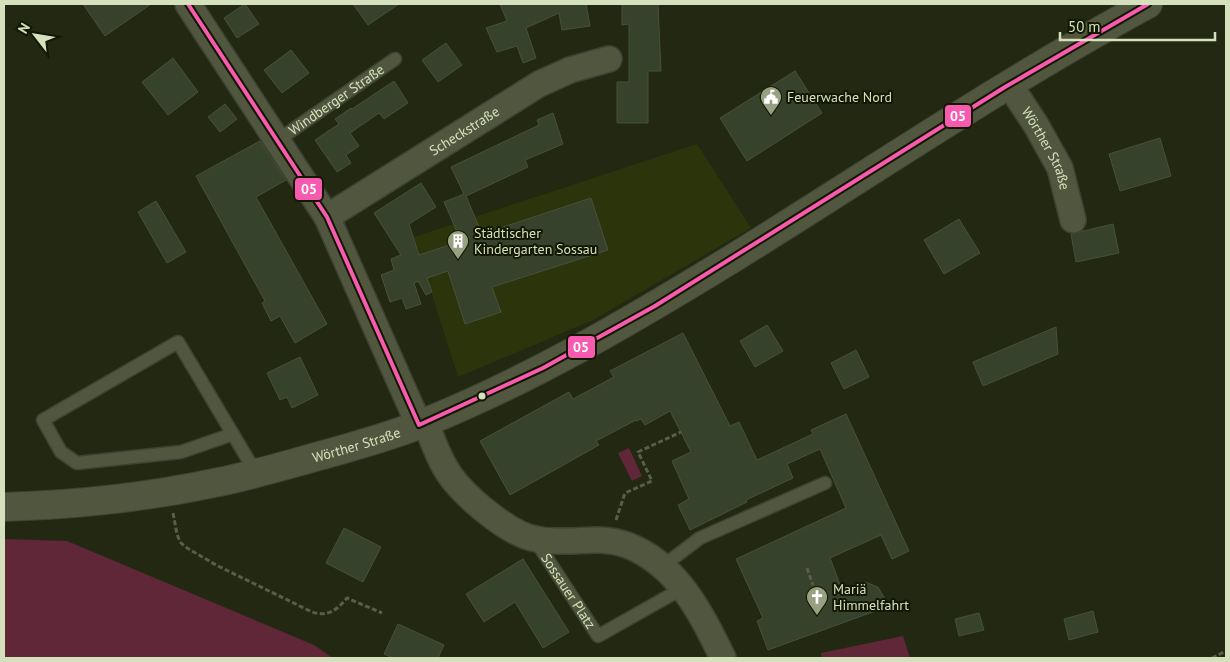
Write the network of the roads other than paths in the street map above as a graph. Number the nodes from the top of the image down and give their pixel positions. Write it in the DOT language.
graph roads {
  1 [pos="188,4"];
  2 [pos="1148,4"];
  3 [pos="395,59"];
  4 [pos="609,59"];
  5 [pos="1009,84"];
  6 [pos="278,140"];
  7 [pos="327,217"];
  8 [pos="1073,220"];
  9 [pos="422,423"];
  10 [pos="233,434"];
  11 [pos="256,473"];
  12 [pos="825,483"];
  13 [pos="4,507"];
  14 [pos="535,539"];
  15 [pos="663,566"];
  16 [pos="683,588"];
  17 [pos="722,658"];
  1 -- 6 [label="street, Windberger Straße"];
  2 -- 5 [label="street, Wörther Straße"];
  3 -- 6 [label="lane, Windberger Straße"];
  4 -- 7 [label="street, Scheckstraße"];
  5 -- 8 [label="street, Wörther Straße"];
  5 -- 9 [label="street, Wörther Straße"];
  6 -- 7 [label="street, Windberger Straße"];
  7 -- 9 [label="street, Windberger Straße"];
  9 -- 11 [label="street, Wörther Straße"];
  9 -- 14 [label="street, Sossauer Platz"];
  10 -- 10 [label="lane"];
  10 -- 11 [label="lane"];
  11 -- 13 [label="street, Wörther Straße"];
  12 -- 15 [label="lane"];
  14 -- 15 [label="street, Sossauer Platz"];
  14 -- 16 [label="lane, Sossauer Platz"];
  15 -- 16 [label="street, Sossauer Platz"];
  16 -- 17 [label="street, Sossauer Platz"];
}
